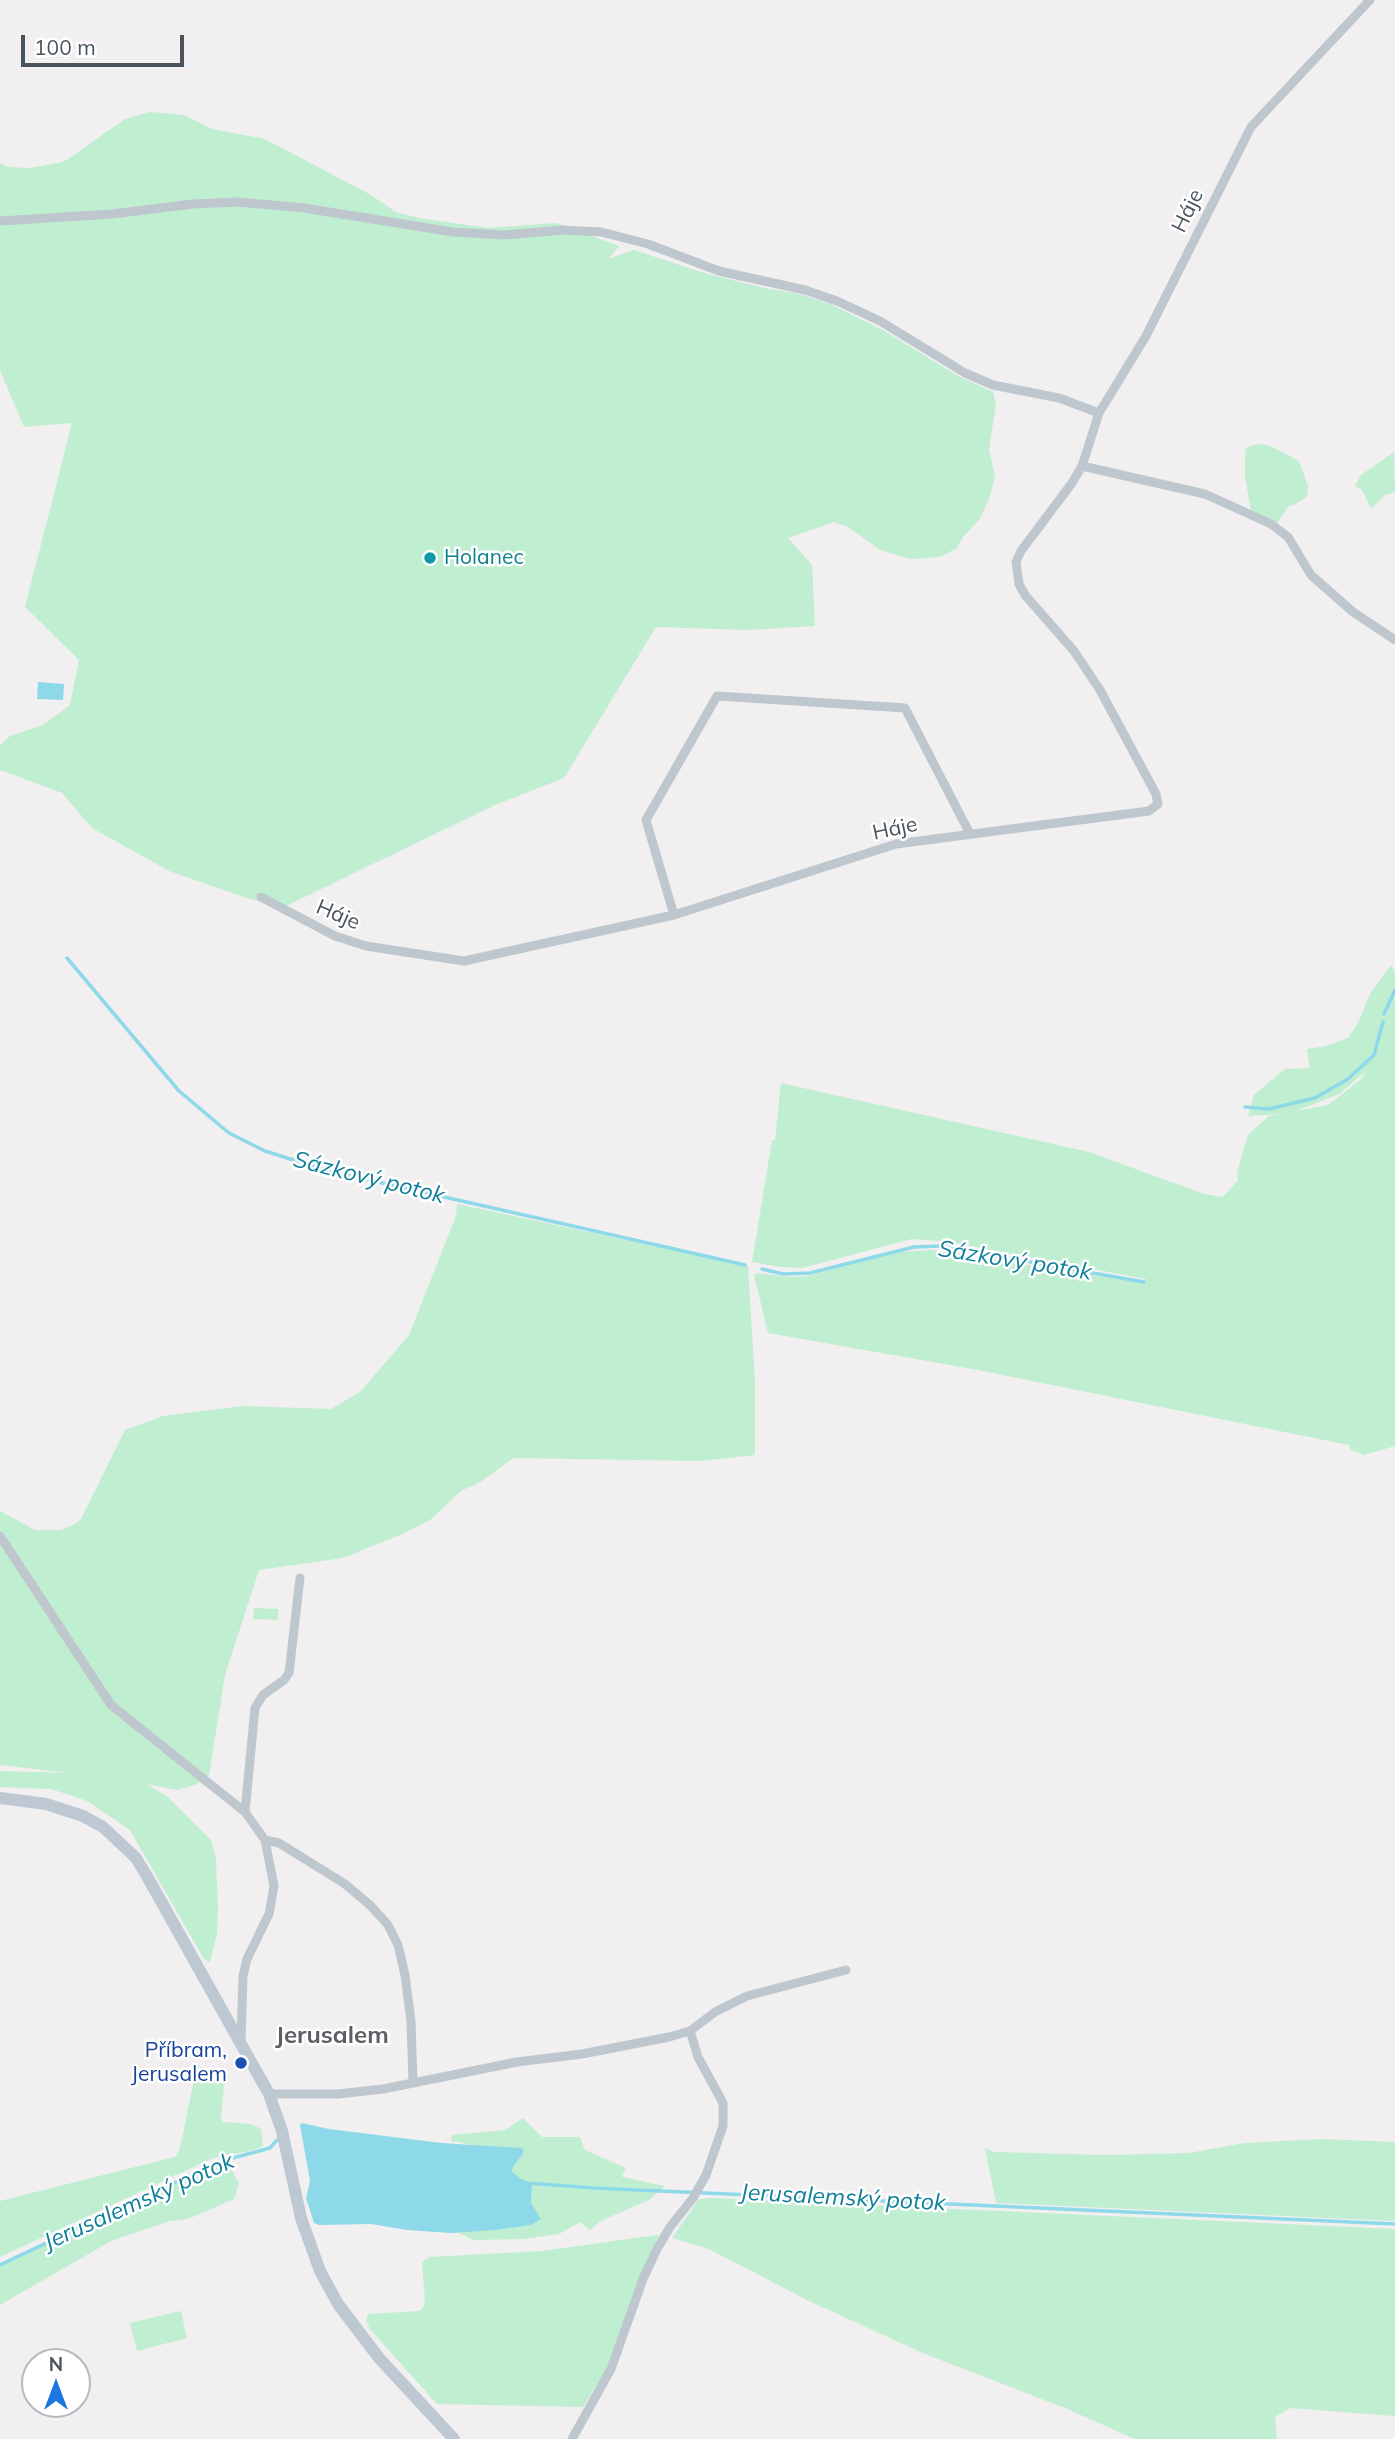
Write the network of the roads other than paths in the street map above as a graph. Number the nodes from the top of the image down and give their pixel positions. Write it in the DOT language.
graph roads {
  1 [pos="1370,0"];
  2 [pos="0,221"];
  3 [pos="1099,413"];
  4 [pos="1082,466"];
  5 [pos="1395,640"];
  6 [pos="970,834"];
  7 [pos="261,897"];
  8 [pos="674,915"];
  9 [pos="0,1536"];
  10 [pos="300,1578"];
  11 [pos="0,1798"];
  12 [pos="245,1812"];
  13 [pos="265,1840"];
  14 [pos="846,1970"];
  15 [pos="690,2031"];
  16 [pos="241,2043"];
  17 [pos="413,2083"];
  18 [pos="269,2094"];
  19 [pos="454,2439"];
  20 [pos="572,2439"];
  1 -- 3 [label="street, Háje"];
  2 -- 3 [label="street"];
  3 -- 4 [label="street, Háje"];
  4 -- 5 [label="street"];
  4 -- 6 [label="street, Háje"];
  6 -- 8 [label="street, Háje"];
  6 -- 8 [label="street"];
  7 -- 8 [label="street, Háje"];
  9 -- 12 [label="street"];
  10 -- 12 [label="street"];
  11 -- 16 [label="street"];
  12 -- 13 [label="street"];
  13 -- 16 [label="street"];
  13 -- 17 [label="street"];
  14 -- 15 [label="street"];
  15 -- 17 [label="street"];
  15 -- 20 [label="street"];
  16 -- 18 [label="street"];
  17 -- 18 [label="street"];
  18 -- 19 [label="street"];
}
